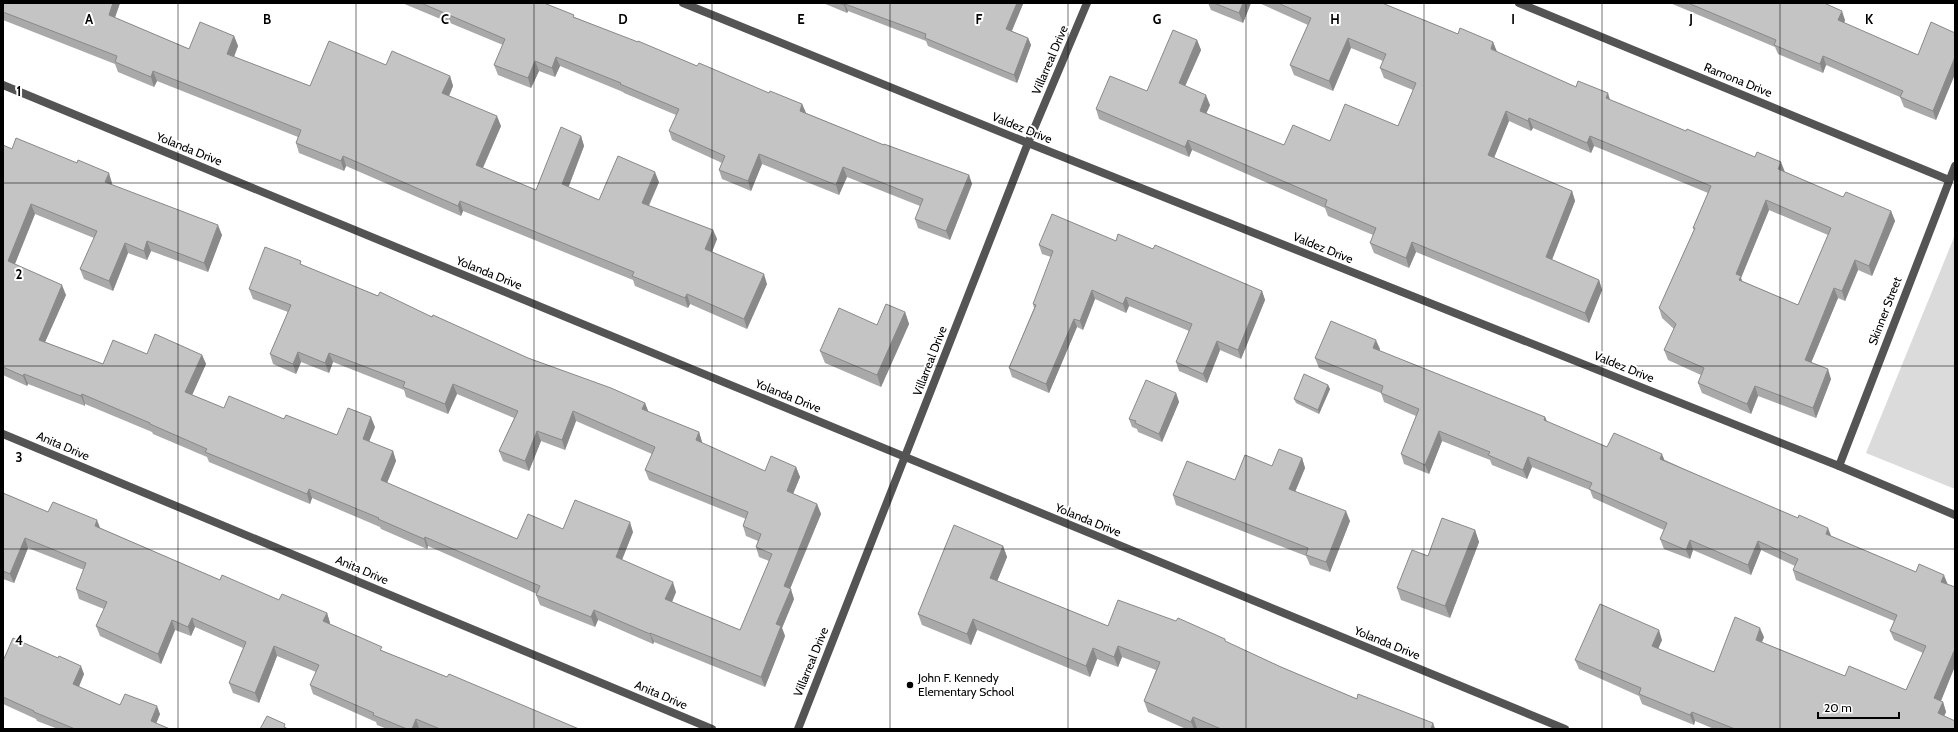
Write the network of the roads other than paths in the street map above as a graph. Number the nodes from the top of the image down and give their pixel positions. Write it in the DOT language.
graph roads {
  1 [pos="683,3"];
  2 [pos="1087,3"];
  3 [pos="1519,3"];
  4 [pos="3,85"];
  5 [pos="1028,143"];
  6 [pos="1955,166"];
  7 [pos="1949,180"];
  8 [pos="3,434"];
  9 [pos="905,458"];
  10 [pos="1839,466"];
  11 [pos="1955,515"];
  12 [pos="712,729"];
  13 [pos="798,729"];
  14 [pos="1565,729"];
  1 -- 5 [label="street, Valdez Drive"];
  2 -- 5 [label="street, Villarreal Drive"];
  3 -- 7 [label="street, Ramona Drive"];
  4 -- 9 [label="street, Yolanda Drive"];
  5 -- 9 [label="street, Villarreal Drive"];
  5 -- 10 [label="street, Valdez Drive"];
  6 -- 7 [label="street, Skinner Street"];
  7 -- 10 [label="street, Skinner Street"];
  8 -- 12 [label="street, Anita Drive"];
  9 -- 13 [label="street, Villarreal Drive"];
  9 -- 14 [label="street, Yolanda Drive"];
  10 -- 11 [label="street, Valdez Drive"];
}
